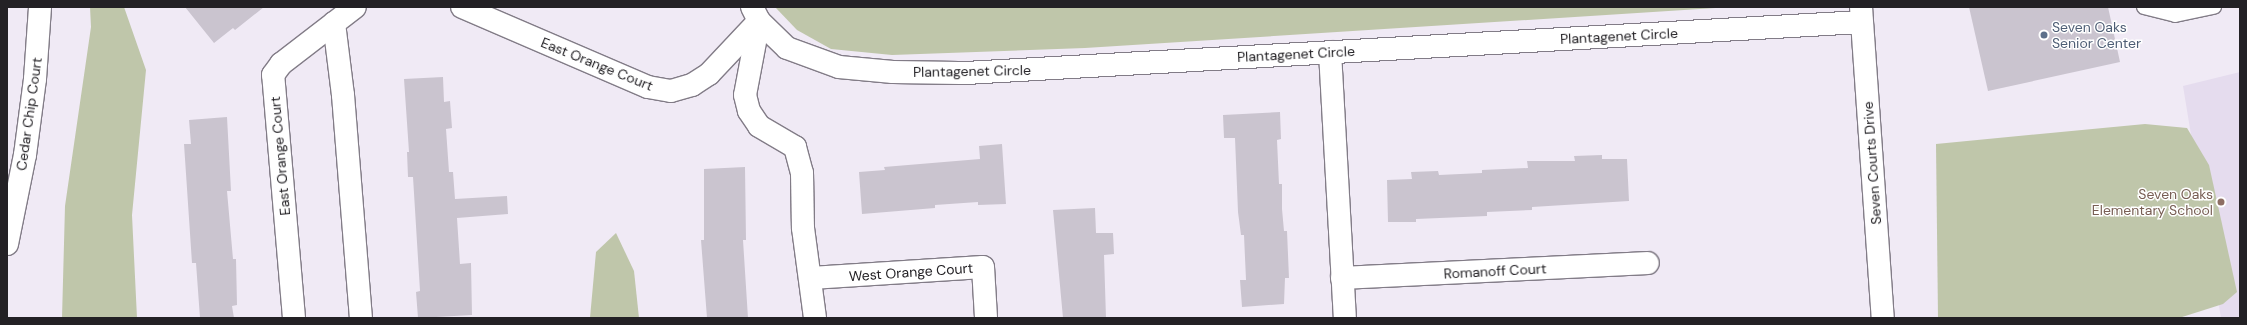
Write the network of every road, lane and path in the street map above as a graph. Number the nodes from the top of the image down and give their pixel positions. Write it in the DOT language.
graph roads {
  1 [pos="40,7"];
  2 [pos="355,7"];
  3 [pos="462,7"];
  4 [pos="2144,7"];
  5 [pos="2214,7"];
  6 [pos="756,14"];
  7 [pos="1862,14"];
  8 [pos="334,23"];
  9 [pos="1330,52"];
  10 [pos="7,244"];
  11 [pos="1648,263"];
  12 [pos="811,278"];
  13 [pos="1342,278"];
  14 [pos="294,318"];
  15 [pos="361,318"];
  16 [pos="815,318"];
  17 [pos="986,318"];
  18 [pos="1345,318"];
  19 [pos="1883,318"];
  1 -- 10 [label="street, Cedar Chip Court"];
  2 -- 8 [label="street, East Orange Court"];
  3 -- 6 [label="street, East Orange Court"];
  4 -- 5 [label="lane"];
  6 -- 9 [label="street, Plantagenet Circle"];
  6 -- 12 [label="street"];
  7 -- 9 [label="street, Plantagenet Circle"];
  7 -- 19 [label="street, Seven Courts Drive"];
  8 -- 14 [label="street, East Orange Court"];
  8 -- 15 [label="street"];
  9 -- 13 [label="street"];
  11 -- 13 [label="street, Romanoff Court"];
  12 -- 16 [label="street"];
  12 -- 17 [label="street, West Orange Court"];
  13 -- 18 [label="street"];
}
